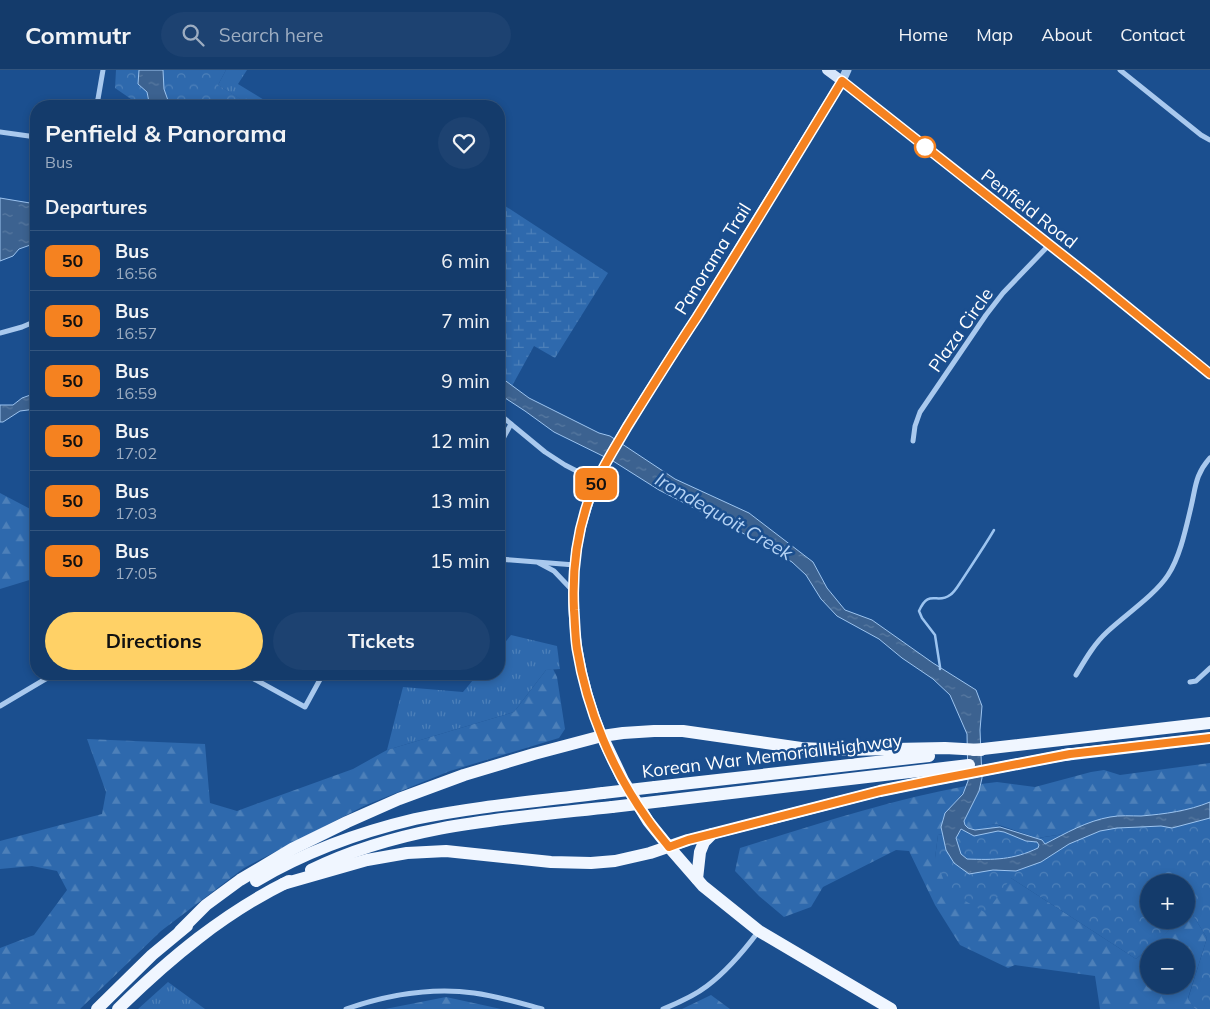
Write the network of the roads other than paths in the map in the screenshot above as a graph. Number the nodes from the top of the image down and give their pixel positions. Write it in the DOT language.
graph roads {
  1 [pos="103,70"];
  2 [pos="828,70"];
  3 [pos="848,70"];
  4 [pos="1120,70"];
  5 [pos="842,81"];
  6 [pos="98,100"];
  7 [pos="0,132"];
  8 [pos="30,136"];
  9 [pos="1210,140"];
  10 [pos="1049,245"];
  11 [pos="30,324"];
  12 [pos="0,333"];
  13 [pos="1210,374"];
  14 [pos="505,419"];
  15 [pos="511,424"];
  16 [pos="505,435"];
  17 [pos="913,441"];
  18 [pos="1210,458"];
  19 [pos="597,482"];
  20 [pos="505,559"];
  21 [pos="537,562"];
  22 [pos="575,565"];
  23 [pos="573,591"];
  24 [pos="1210,668"];
  25 [pos="1076,675"];
  26 [pos="44,680"];
  27 [pos="256,680"];
  28 [pos="320,680"];
  29 [pos="1190,682"];
  30 [pos="0,706"];
  31 [pos="1210,723"];
  32 [pos="602,736"];
  33 [pos="1210,738"];
  34 [pos="946,751"];
  35 [pos="948,772"];
  36 [pos="712,834"];
  37 [pos="669,847"];
  38 [pos="697,879"];
  39 [pos="283,884"];
  40 [pos="180,931"];
  41 [pos="759,931"];
  42 [pos="97,1009"];
  43 [pos="118,1009"];
  44 [pos="346,1009"];
  45 [pos="542,1009"];
  46 [pos="663,1009"];
  47 [pos="891,1009"];
  1 -- 6 [label="street"];
  2 -- 5 [label="main road, Penfield Road"];
  3 -- 5 [label="street, Panorama Trail"];
  4 -- 9 [label="street"];
  5 -- 10 [label="street, Penfield Road"];
  5 -- 19 [label="main road, Panorama Trail"];
  7 -- 8 [label="street"];
  10 -- 13 [label="street, Penfield Road"];
  10 -- 17 [label="street, Plaza Circle"];
  11 -- 12 [label="street"];
  14 -- 15 [label="street"];
  15 -- 16 [label="street"];
  15 -- 19 [label="street"];
  18 -- 25 [label="street"];
  19 -- 22 [label="main road, Panorama Trail"];
  20 -- 21 [label="street"];
  21 -- 22 [label="street"];
  21 -- 23 [label="street"];
  22 -- 23 [label="main road, Panorama Trail"];
  23 -- 32 [label="main road, Panorama Trail"];
  24 -- 29 [label="street"];
  26 -- 30 [label="street"];
  27 -- 28 [label="street"];
  31 -- 34 [label="main road"];
  32 -- 34 [label="main road"];
  32 -- 37 [label="main road"];
  32 -- 40 [label="main road"];
  33 -- 35 [label="main road"];
  34 -- 40 [label="main road, Korean War Memorial Highway, bridge"];
  35 -- 36 [label="main road"];
  35 -- 39 [label="main road, Korean War Memorial Highway, bridge"];
  36 -- 37 [label="main road"];
  36 -- 38 [label="main road"];
  37 -- 38 [label="main road"];
  37 -- 39 [label="main road"];
  38 -- 41 [label="main road"];
  39 -- 43 [label="main road, Korean War Memorial Highway"];
  40 -- 42 [label="main road, Korean War Memorial Highway"];
  41 -- 46 [label="street"];
  41 -- 47 [label="main road"];
  44 -- 45 [label="street"];
}
